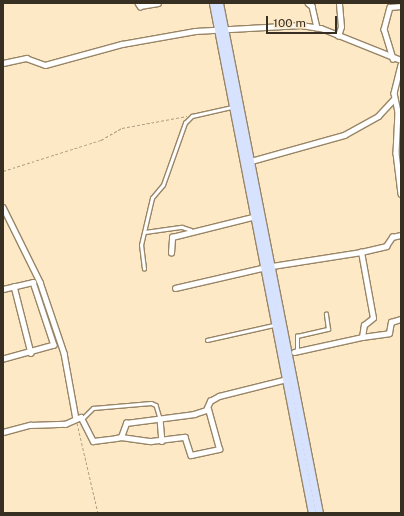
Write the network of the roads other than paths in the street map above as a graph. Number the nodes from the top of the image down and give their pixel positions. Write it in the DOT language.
graph roads {
  1 [pos="138,3"];
  2 [pos="158,3"];
  3 [pos="213,3"];
  4 [pos="219,3"];
  5 [pos="308,3"];
  6 [pos="339,3"];
  7 [pos="388,5"];
  8 [pos="401,6"];
  9 [pos="317,27"];
  10 [pos="221,28"];
  11 [pos="338,36"];
  12 [pos="393,59"];
  13 [pos="401,60"];
  14 [pos="3,63"];
  15 [pos="401,65"];
  16 [pos="394,99"];
  17 [pos="234,107"];
  18 [pos="251,161"];
  19 [pos="401,194"];
  20 [pos="3,207"];
  21 [pos="256,216"];
  22 [pos="191,230"];
  23 [pos="144,232"];
  24 [pos="401,235"];
  25 [pos="361,252"];
  26 [pos="171,253"];
  27 [pos="269,267"];
  28 [pos="144,269"];
  29 [pos="14,286"];
  30 [pos="175,288"];
  31 [pos="3,289"];
  32 [pos="326,314"];
  33 [pos="401,319"];
  34 [pos="276,324"];
  35 [pos="362,337"];
  36 [pos="207,340"];
  37 [pos="296,352"];
  38 [pos="31,353"];
  39 [pos="3,360"];
  40 [pos="287,379"];
  41 [pos="208,408"];
  42 [pos="83,418"];
  43 [pos="76,419"];
  44 [pos="160,419"];
  45 [pos="3,432"];
  46 [pos="121,437"];
  47 [pos="162,441"];
  48 [pos="312,513"];
  49 [pos="319,513"];
  1 -- 2 [label="street"];
  3 -- 10 [label="street"];
  4 -- 10 [label="street"];
  5 -- 9 [label="street"];
  6 -- 11 [label="street"];
  7 -- 8 [label="street"];
  7 -- 12 [label="street"];
  9 -- 10 [label="street"];
  9 -- 11 [label="street"];
  10 -- 14 [label="street"];
  10 -- 17 [label="street"];
  10 -- 18 [label="street"];
  11 -- 12 [label="street"];
  12 -- 13 [label="street"];
  15 -- 16 [label="street"];
  16 -- 18 [label="street"];
  16 -- 19 [label="street"];
  17 -- 21 [label="street"];
  17 -- 23 [label="lane"];
  18 -- 27 [label="street"];
  20 -- 43 [label="street"];
  21 -- 22 [label="street"];
  21 -- 27 [label="street"];
  22 -- 23 [label="lane"];
  22 -- 26 [label="street"];
  23 -- 28 [label="lane"];
  24 -- 25 [label="street"];
  25 -- 27 [label="street"];
  25 -- 35 [label="street"];
  27 -- 30 [label="street"];
  27 -- 34 [label="street"];
  27 -- 49 [label="street"];
  29 -- 31 [label="street"];
  29 -- 38 [label="street"];
  29 -- 38 [label="street"];
  32 -- 37 [label="lane"];
  33 -- 35 [label="street"];
  34 -- 36 [label="lane"];
  34 -- 40 [label="street"];
  35 -- 37 [label="street"];
  38 -- 39 [label="street"];
  40 -- 41 [label="street"];
  40 -- 48 [label="street"];
  41 -- 44 [label="street"];
  41 -- 47 [label="street"];
  42 -- 43 [label="street"];
  42 -- 44 [label="lane"];
  42 -- 46 [label="street"];
  43 -- 45 [label="street"];
  44 -- 46 [label="street"];
  44 -- 47 [label="street"];
  46 -- 47 [label="street"];
}
